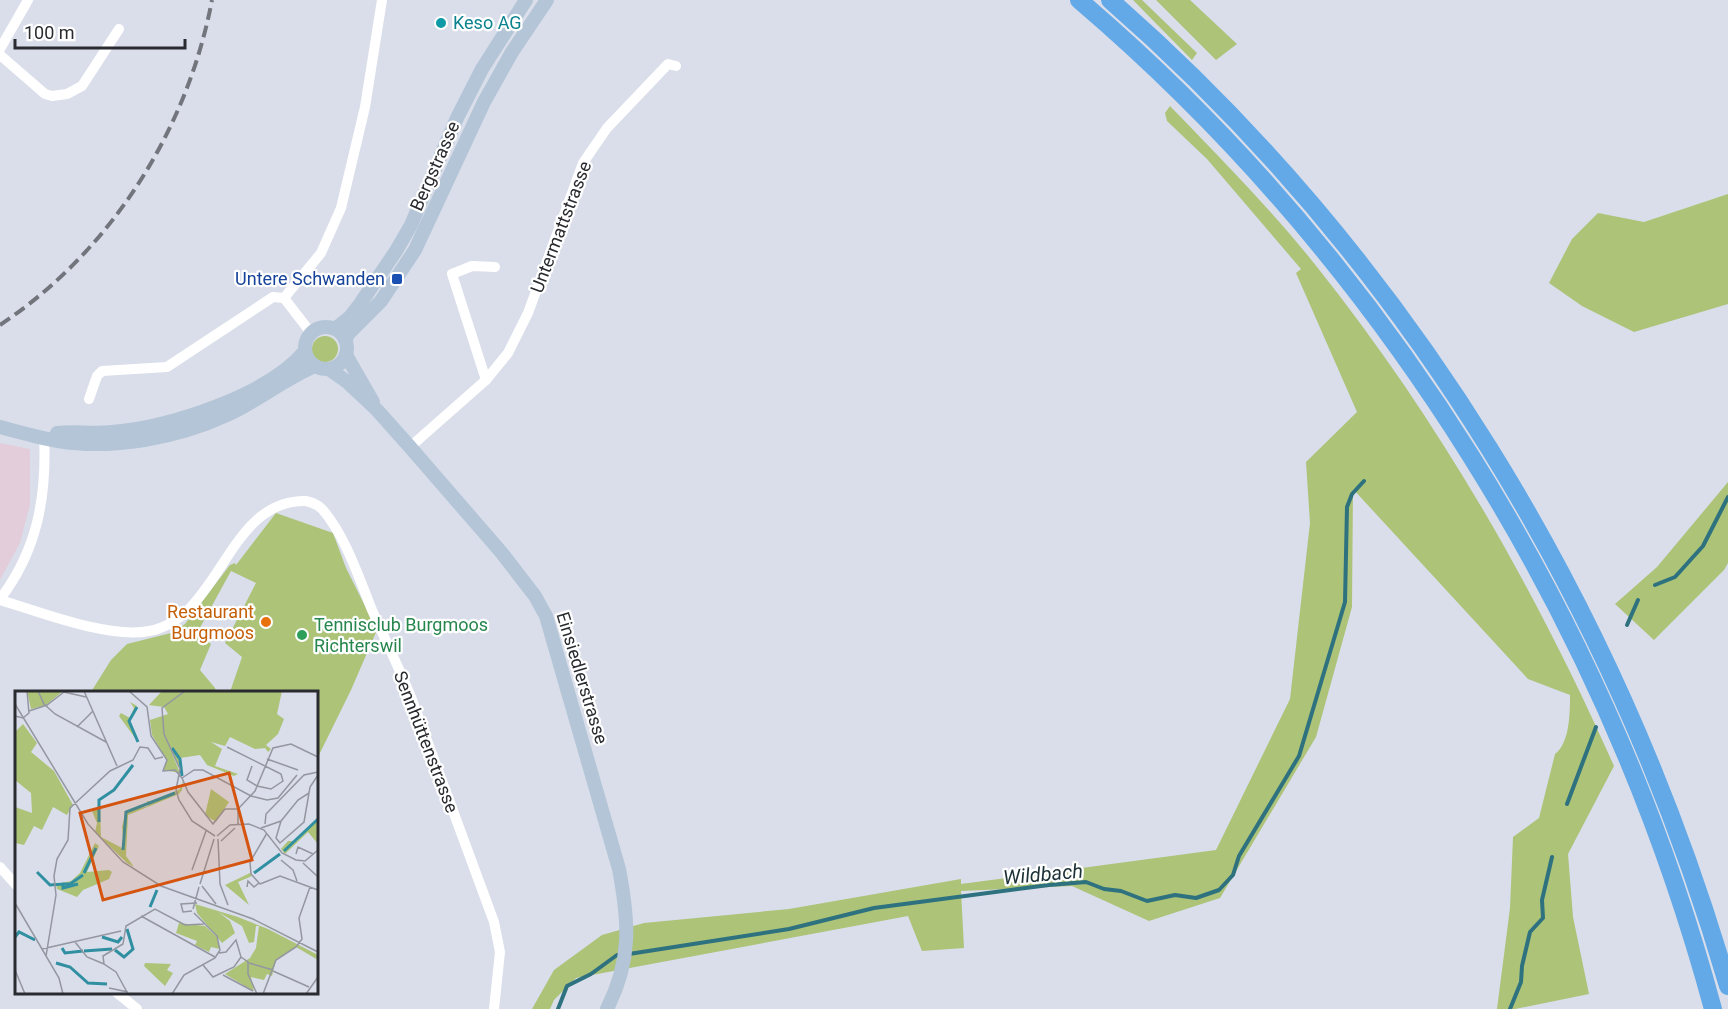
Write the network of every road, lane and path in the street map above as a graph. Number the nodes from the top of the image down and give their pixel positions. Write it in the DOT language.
graph roads {
  1 [pos="28,0"];
  2 [pos="381,0"];
  3 [pos="526,0"];
  4 [pos="547,0"];
  5 [pos="1079,0"];
  6 [pos="1110,0"];
  7 [pos="119,29"];
  8 [pos="0,49"];
  9 [pos="0,55"];
  10 [pos="676,66"];
  11 [pos="495,267"];
  12 [pos="284,298"];
  13 [pos="335,329"];
  14 [pos="311,333"];
  15 [pos="345,340"];
  16 [pos="305,351"];
  17 [pos="345,355"];
  18 [pos="315,366"];
  19 [pos="329,369"];
  20 [pos="486,380"];
  21 [pos="89,399"];
  22 [pos="377,410"];
  23 [pos="0,427"];
  24 [pos="44,437"];
  25 [pos="410,447"];
  26 [pos="0,600"];
  27 [pos="0,867"];
  28 [pos="15,884"];
  29 [pos="1728,986"];
  30 [pos="117,994"];
  31 [pos="137,1009"];
  32 [pos="494,1009"];
  33 [pos="607,1009"];
  34 [pos="1713,1009"];
  1 -- 8 [label="street"];
  2 -- 12 [label="street"];
  3 -- 13 [label="main road, Bergstrasse"];
  4 -- 15 [label="main road, Bergstrasse"];
  5 -- 34 [label="highway"];
  6 -- 29 [label="highway"];
  7 -- 9 [label="street"];
  10 -- 20 [label="street, Untermattstrasse"];
  11 -- 20 [label="street"];
  12 -- 14 [label="street"];
  12 -- 21 [label="street"];
  13 -- 14 [label="main road"];
  13 -- 15 [label="main road"];
  14 -- 16 [label="main road"];
  15 -- 17 [label="main road"];
  16 -- 18 [label="main road"];
  16 -- 24 [label="main road"];
  17 -- 19 [label="main road"];
  17 -- 22 [label="main road, Einsiedlerstrasse"];
  18 -- 19 [label="main road"];
  18 -- 24 [label="main road"];
  19 -- 22 [label="main road, Einsiedlerstrasse"];
  20 -- 25 [label="street, Untermattstrasse"];
  22 -- 25 [label="main road, Einsiedlerstrasse"];
  23 -- 24 [label="main road"];
  24 -- 26 [label="street"];
  25 -- 33 [label="main road, Einsiedlerstrasse"];
  26 -- 32 [label="street, Sennhüttenstrasse"];
  27 -- 28 [label="street"];
  30 -- 31 [label="street"];
}
